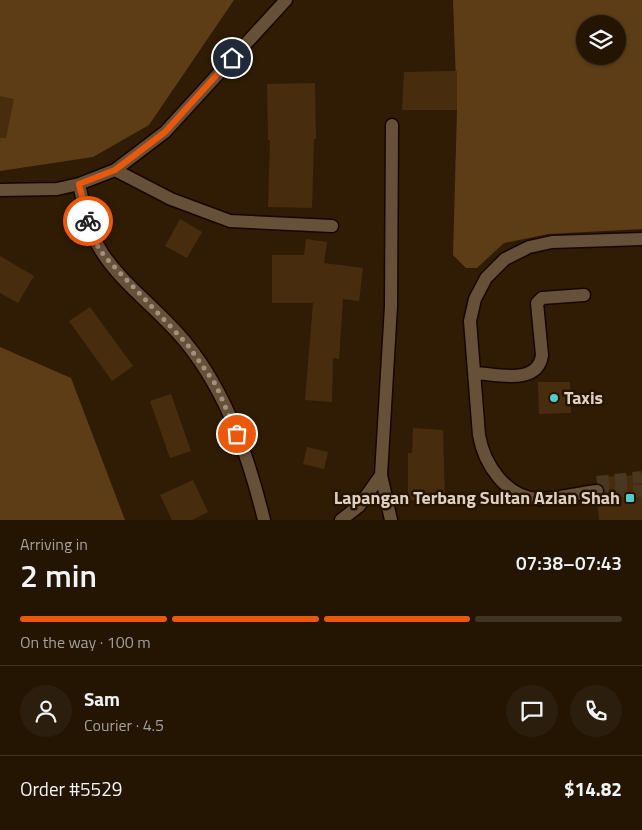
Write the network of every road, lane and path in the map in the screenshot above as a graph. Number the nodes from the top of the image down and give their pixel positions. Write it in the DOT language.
graph roads {
  1 [pos="286,0"];
  2 [pos="392,125"];
  3 [pos="115,170"];
  4 [pos="79,184"];
  5 [pos="0,190"];
  6 [pos="332,226"];
  7 [pos="642,239"];
  8 [pos="584,295"];
  9 [pos="475,373"];
  10 [pos="381,475"];
  11 [pos="597,486"];
  12 [pos="264,520"];
  13 [pos="341,520"];
  14 [pos="391,520"];
  1 -- 3 [label="street"];
  2 -- 10 [label="street"];
  3 -- 4 [label="street"];
  3 -- 6 [label="street"];
  4 -- 5 [label="street"];
  4 -- 12 [label="street"];
  7 -- 9 [label="street"];
  8 -- 9 [label="street"];
  9 -- 11 [label="street"];
  10 -- 13 [label="street"];
  10 -- 14 [label="street"];
}
